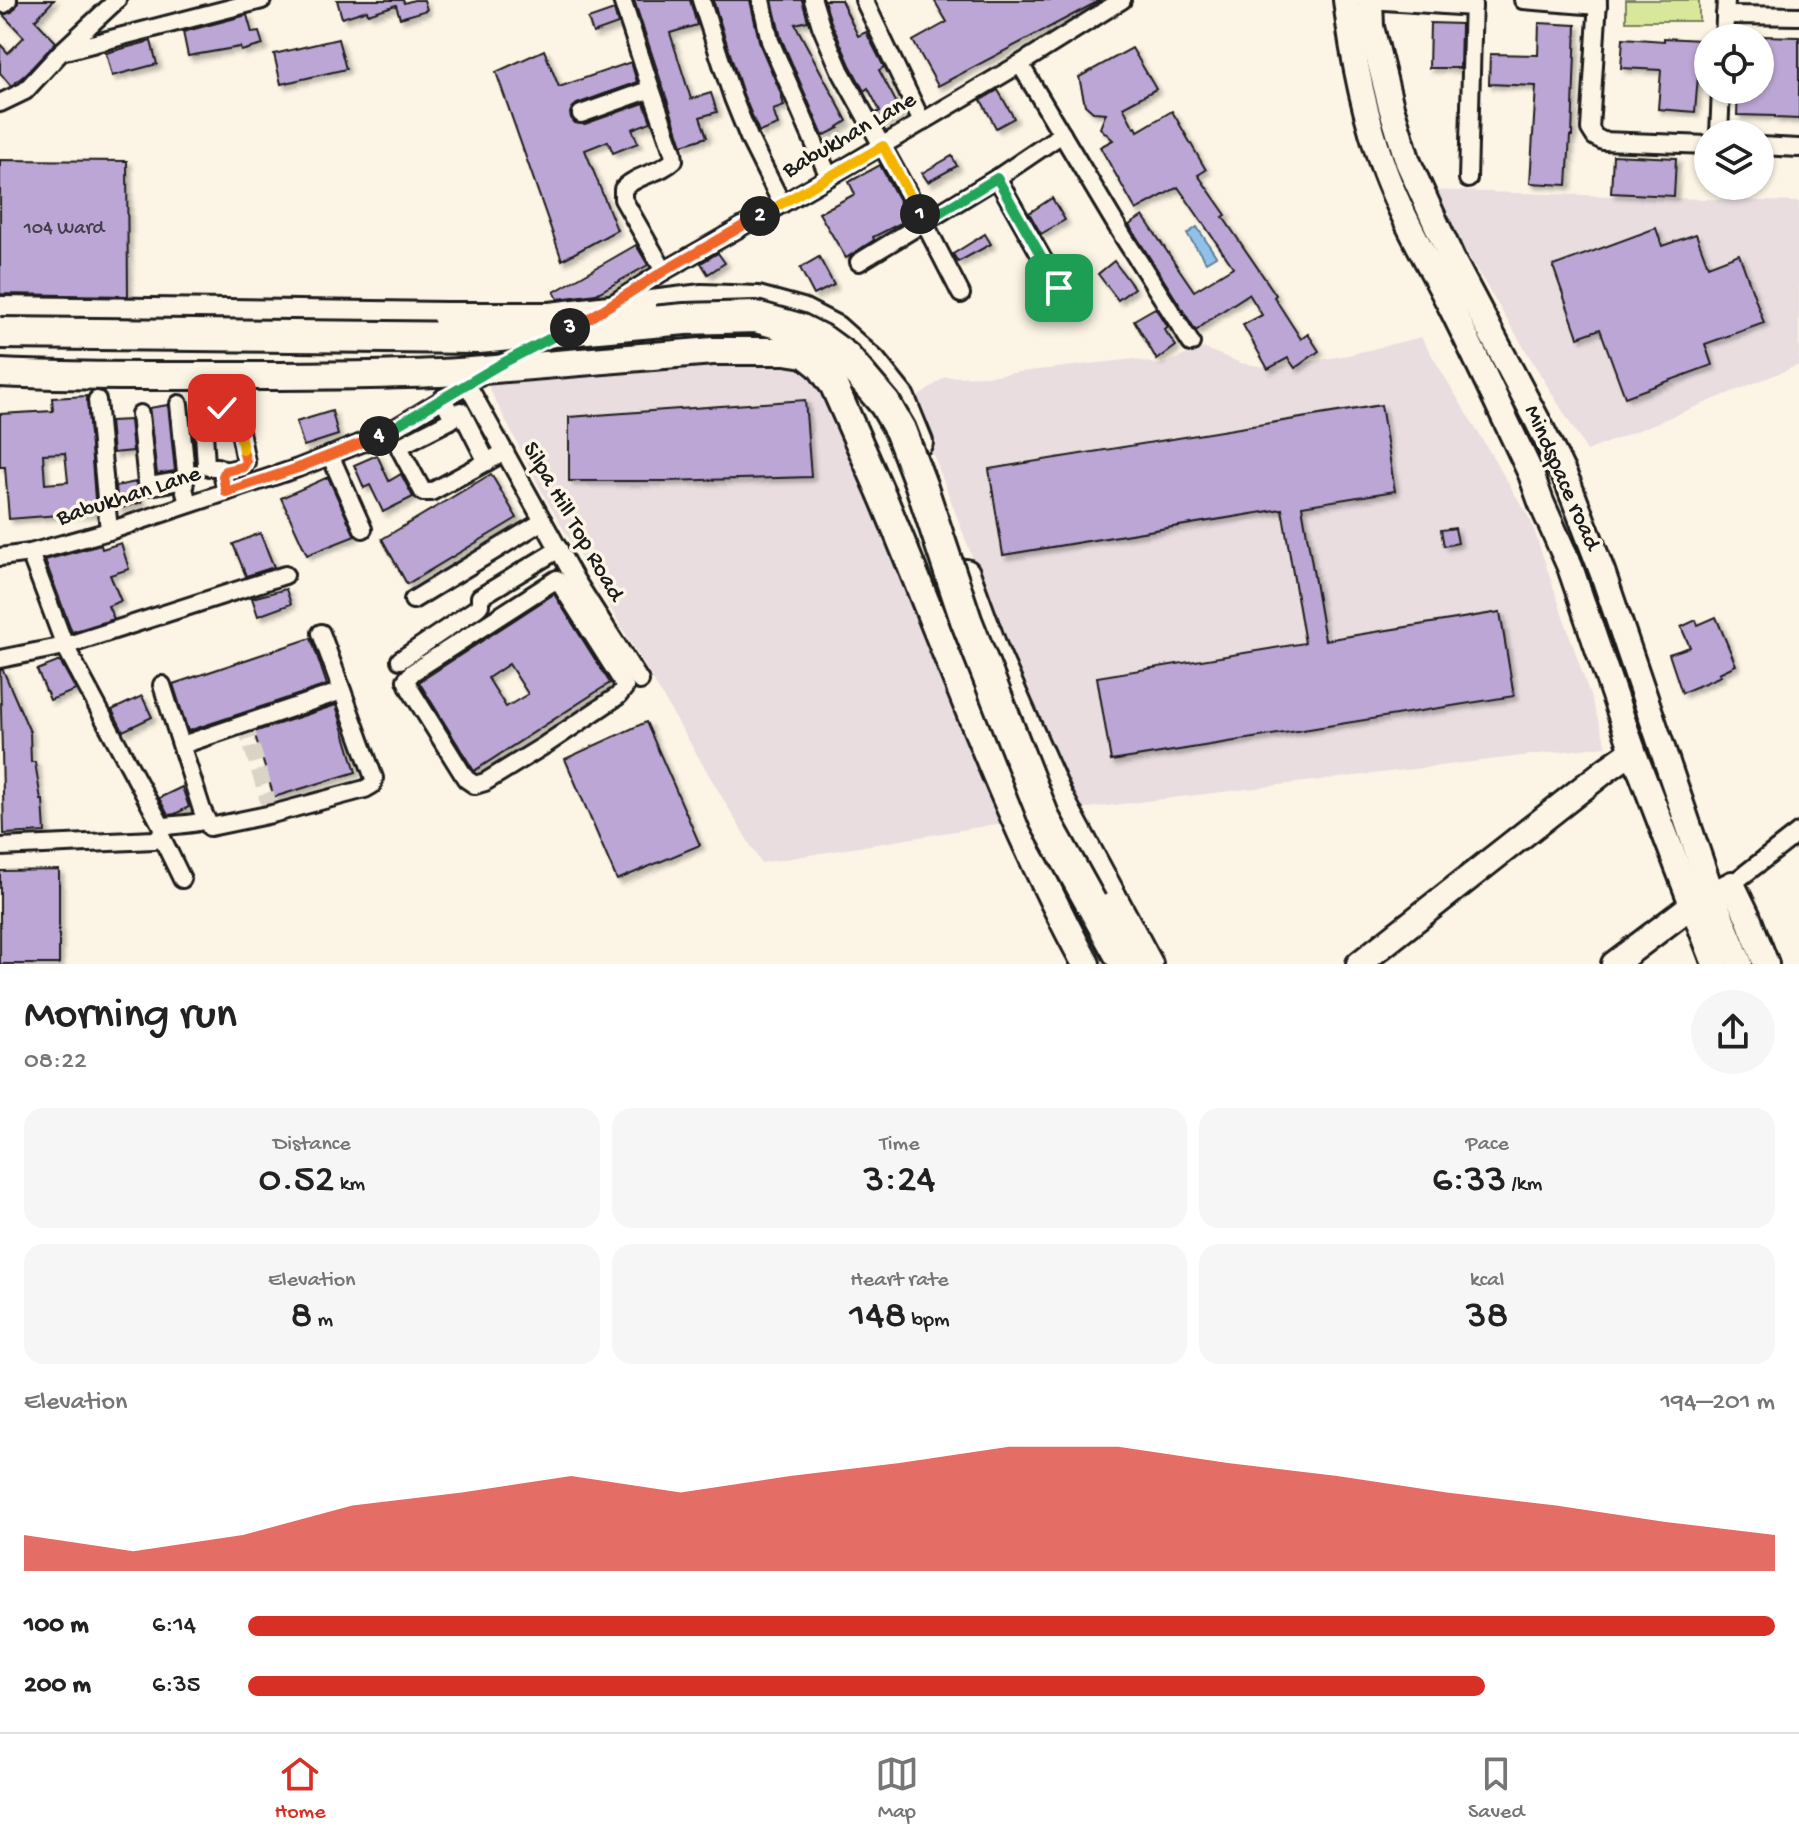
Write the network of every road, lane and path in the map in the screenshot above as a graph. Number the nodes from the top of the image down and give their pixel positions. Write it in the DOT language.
graph roads {
  1 [pos="117,0"];
  2 [pos="219,0"];
  3 [pos="262,0"];
  4 [pos="622,0"];
  5 [pos="701,0"];
  6 [pos="761,0"];
  7 [pos="813,0"];
  8 [pos="864,0"];
  9 [pos="1122,0"];
  10 [pos="1346,0"];
  11 [pos="1370,0"];
  12 [pos="1523,0"];
  13 [pos="1473,3"];
  14 [pos="1598,3"];
  15 [pos="1100,6"];
  16 [pos="1726,7"];
  17 [pos="205,16"];
  18 [pos="1799,16"];
  19 [pos="61,52"];
  20 [pos="1020,64"];
  21 [pos="651,89"];
  22 [pos="0,103"];
  23 [pos="581,114"];
  24 [pos="922,122"];
  25 [pos="1062,134"];
  26 [pos="1694,144"];
  27 [pos="883,146"];
  28 [pos="1774,147"];
  29 [pos="1799,148"];
  30 [pos="829,177"];
  31 [pos="997,178"];
  32 [pos="1468,179"];
  33 [pos="782,204"];
  34 [pos="924,222"];
  35 [pos="859,262"];
  36 [pos="664,271"];
  37 [pos="1059,288"];
  38 [pos="961,294"];
  39 [pos="0,310"];
  40 [pos="0,333"];
  41 [pos="1191,343"];
  42 [pos="0,351"];
  43 [pos="0,373"];
  44 [pos="463,378"];
  45 [pos="443,398"];
  46 [pos="97,400"];
  47 [pos="179,404"];
  48 [pos="222,408"];
  49 [pos="461,411"];
  50 [pos="140,414"];
  51 [pos="203,417"];
  52 [pos="505,452"];
  53 [pos="330,455"];
  54 [pos="487,462"];
  55 [pos="225,471"];
  56 [pos="185,480"];
  57 [pos="226,492"];
  58 [pos="188,504"];
  59 [pos="543,521"];
  60 [pos="363,529"];
  61 [pos="109,531"];
  62 [pos="559,549"];
  63 [pos="30,553"];
  64 [pos="0,557"];
  65 [pos="285,575"];
  66 [pos="569,583"];
  67 [pos="413,600"];
  68 [pos="586,611"];
  69 [pos="321,633"];
  70 [pos="65,646"];
  71 [pos="0,659"];
  72 [pos="400,660"];
  73 [pos="640,681"];
  74 [pos="1008,683"];
  75 [pos="162,685"];
  76 [pos="342,691"];
  77 [pos="965,699"];
  78 [pos="1025,720"];
  79 [pos="982,740"];
  80 [pos="182,745"];
  81 [pos="1633,751"];
  82 [pos="204,815"];
  83 [pos="166,829"];
  84 [pos="1799,832"];
  85 [pos="0,847"];
  86 [pos="182,879"];
  87 [pos="1712,895"];
  88 [pos="1084,908"];
  89 [pos="1086,964"];
  90 [pos="1106,964"];
  91 [pos="1125,964"];
  92 [pos="1149,964"];
  93 [pos="1359,964"];
  94 [pos="1614,964"];
  95 [pos="1715,964"];
  96 [pos="1740,964"];
  97 [pos="1766,964"];
  1 -- 19 [label="street"];
  2 -- 17 [label="street"];
  3 -- 17 [label="street"];
  4 -- 21 [label="street"];
  5 -- 33 [label="street"];
  6 -- 30 [label="street"];
  7 -- 27 [label="street"];
  8 -- 24 [label="street"];
  9 -- 15 [label="street, Babukhan Lane"];
  10 -- 81 [label="main road, Mindspace road"];
  11 -- 13 [label="street"];
  11 -- 87 [label="main road, Mindspace road"];
  12 -- 14 [label="street"];
  13 -- 32 [label="street"];
  14 -- 26 [label="street"];
  15 -- 20 [label="street, Babukhan Lane"];
  16 -- 18 [label="street"];
  17 -- 19 [label="street"];
  19 -- 22 [label="street"];
  20 -- 24 [label="street, Babukhan Lane"];
  20 -- 25 [label="street"];
  21 -- 23 [label="street"];
  21 -- 36 [label="street"];
  24 -- 27 [label="street, Babukhan Lane"];
  25 -- 31 [label="street"];
  25 -- 41 [label="street"];
  27 -- 30 [label="street, Babukhan Lane"];
  27 -- 34 [label="street"];
  28 -- 29 [label="street"];
  30 -- 33 [label="street, Babukhan Lane"];
  31 -- 34 [label="street"];
  31 -- 37 [label="street"];
  33 -- 36 [label="street, Babukhan Lane"];
  34 -- 35 [label="street"];
  34 -- 38 [label="street"];
  36 -- 44 [label="street, Babukhan Lane"];
  39 -- 74 [label="main road, bridge"];
  40 -- 88 [label="highway, bridge"];
  42 -- 88 [label="highway"];
  43 -- 44 [label="main road"];
  44 -- 45 [label="street, Babukhan Lane"];
  44 -- 52 [label="street, Silpa Hill Top Road"];
  44 -- 77 [label="main road, bridge"];
  45 -- 53 [label="street, Babukhan Lane"];
  45 -- 54 [label="street"];
  46 -- 61 [label="street"];
  47 -- 56 [label="street"];
  48 -- 55 [label="street"];
  49 -- 54 [label="street"];
  50 -- 56 [label="street"];
  51 -- 55 [label="street"];
  52 -- 54 [label="street"];
  52 -- 59 [label="street, Silpa Hill Top Road"];
  53 -- 57 [label="street, Babukhan Lane"];
  53 -- 60 [label="street"];
  55 -- 57 [label="street"];
  56 -- 58 [label="street"];
  57 -- 58 [label="street, Babukhan Lane"];
  58 -- 61 [label="street, Babukhan Lane"];
  59 -- 62 [label="street, Silpa Hill Top Road"];
  59 -- 67 [label="street"];
  61 -- 63 [label="street, Babukhan Lane"];
  62 -- 66 [label="street, Silpa Hill Top Road"];
  62 -- 72 [label="street"];
  63 -- 64 [label="street, Babukhan Lane"];
  63 -- 70 [label="street"];
  65 -- 70 [label="street"];
  66 -- 68 [label="street, Silpa Hill Top Road"];
  66 -- 68 [label="street"];
  68 -- 73 [label="street, Silpa Hill Top Road"];
  69 -- 76 [label="street"];
  70 -- 71 [label="street"];
  70 -- 83 [label="street"];
  74 -- 77 [label="main road"];
  74 -- 78 [label="main road"];
  75 -- 80 [label="street"];
  76 -- 80 [label="street"];
  76 -- 82 [label="street"];
  77 -- 79 [label="main road"];
  78 -- 79 [label="main road"];
  78 -- 92 [label="main road"];
  79 -- 89 [label="main road"];
  80 -- 82 [label="street"];
  81 -- 87 [label="main road, Mindspace road"];
  81 -- 93 [label="main road"];
  82 -- 83 [label="street"];
  83 -- 85 [label="street"];
  83 -- 86 [label="street"];
  84 -- 87 [label="street"];
  87 -- 94 [label="main road"];
  87 -- 95 [label="main road, Mindspace road"];
  87 -- 96 [label="main road, Mindspace road"];
  87 -- 97 [label="main road"];
  88 -- 90 [label="highway"];
  88 -- 91 [label="highway"];
}
